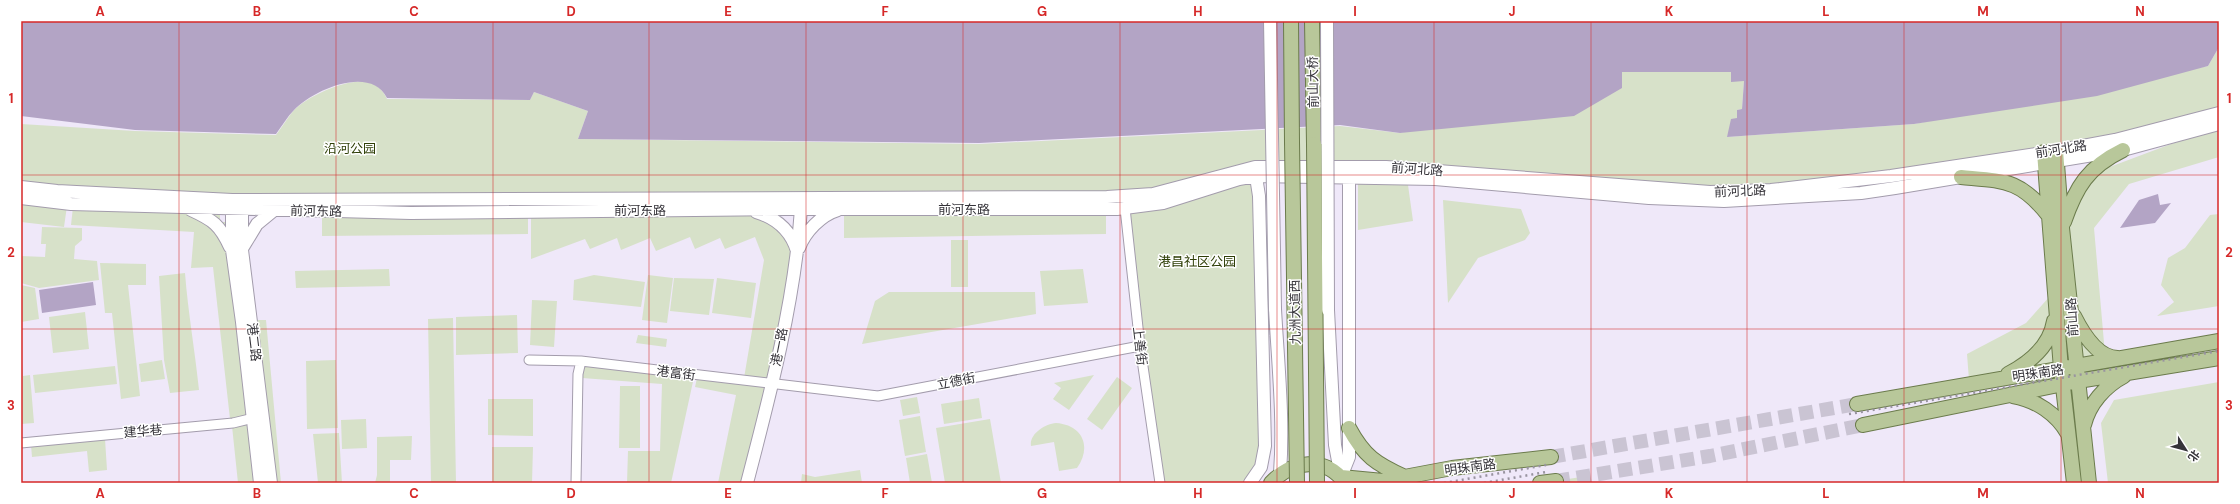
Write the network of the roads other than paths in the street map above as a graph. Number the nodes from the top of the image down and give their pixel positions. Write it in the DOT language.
graph roads {
  1 [pos="1270,21"];
  2 [pos="1291,21"];
  3 [pos="1312,21"];
  4 [pos="1327,21"];
  5 [pos="2219,113"];
  6 [pos="2219,124"];
  7 [pos="1292,142"];
  8 [pos="1314,144"];
  9 [pos="2123,150"];
  10 [pos="2050,157"];
  11 [pos="1255,172"];
  12 [pos="1349,172"];
  13 [pos="1960,177"];
  14 [pos="21,187"];
  15 [pos="21,198"];
  16 [pos="237,205"];
  17 [pos="185,208"];
  18 [pos="1125,208"];
  19 [pos="801,209"];
  20 [pos="843,209"];
  21 [pos="274,210"];
  22 [pos="733,210"];
  23 [pos="2049,216"];
  24 [pos="2062,228"];
  25 [pos="237,250"];
  26 [pos="798,252"];
  27 [pos="2071,308"];
  28 [pos="2056,311"];
  29 [pos="2219,341"];
  30 [pos="1140,346"];
  31 [pos="2124,358"];
  32 [pos="2219,358"];
  33 [pos="529,360"];
  34 [pos="580,361"];
  35 [pos="2076,367"];
  36 [pos="2061,369"];
  37 [pos="2131,373"];
  38 [pos="1993,380"];
  39 [pos="2078,381"];
  40 [pos="772,384"];
  41 [pos="2064,384"];
  42 [pos="2005,396"];
  43 [pos="1857,404"];
  44 [pos="259,417"];
  45 [pos="1863,425"];
  46 [pos="1349,428"];
  47 [pos="2084,433"];
  48 [pos="2069,436"];
  49 [pos="21,443"];
  50 [pos="1552,457"];
  51 [pos="1404,477"];
  52 [pos="1276,478"];
  53 [pos="1343,480"];
  54 [pos="1556,481"];
  55 [pos="260,483"];
  56 [pos="271,483"];
  57 [pos="576,483"];
  58 [pos="747,483"];
  59 [pos="1160,483"];
  60 [pos="1250,483"];
  61 [pos="1297,483"];
  62 [pos="1318,483"];
  63 [pos="1540,483"];
  64 [pos="2074,483"];
  65 [pos="2089,483"];
  1 -- 52 [label="main road, bridge"];
  2 -- 7 [label="main road, 前山大桥"];
  3 -- 8 [label="main road, 前山大桥"];
  4 -- 53 [label="main road, bridge"];
  5 -- 10 [label="main road, 前河北路"];
  6 -- 9 [label="main road, 前河北路"];
  7 -- 61 [label="main road, 九洲大道西, bridge"];
  8 -- 62 [label="main road, 九洲大道西, bridge"];
  9 -- 10 [label="main road, 前河北路"];
  9 -- 24 [label="main road"];
  10 -- 12 [label="main road, 前河北路"];
  10 -- 13 [label="main road, 前河北路"];
  10 -- 23 [label="main road, 前山路"];
  10 -- 24 [label="main road, 前山路"];
  11 -- 12 [label="main road, 前河北路"];
  11 -- 16 [label="main road, 前河东路"];
  11 -- 18 [label="main road, 前河东路"];
  11 -- 60 [label="main road"];
  12 -- 13 [label="main road, 前河北路"];
  12 -- 46 [label="main road"];
  13 -- 23 [label="main road"];
  14 -- 16 [label="main road, 前河东路"];
  15 -- 17 [label="main road, 前河东路"];
  16 -- 17 [label="main road, 前河东路"];
  16 -- 21 [label="main road, 前河东路"];
  16 -- 25 [label="main road, 港二路"];
  17 -- 25 [label="main road"];
  18 -- 20 [label="main road, 前河东路"];
  18 -- 30 [label="street, 上善街"];
  19 -- 20 [label="main road, 前河东路"];
  19 -- 22 [label="main road, 前河东路"];
  19 -- 26 [label="main road, 港一路"];
  20 -- 26 [label="main road"];
  21 -- 22 [label="main road, 前河东路"];
  21 -- 25 [label="main road"];
  22 -- 26 [label="main road"];
  23 -- 28 [label="main road, 前山路"];
  24 -- 27 [label="main road, 前山路"];
  25 -- 44 [label="main road, 港二路"];
  26 -- 40 [label="main road, 港一路"];
  27 -- 31 [label="main road"];
  27 -- 35 [label="main road, 前山路"];
  28 -- 36 [label="main road, 前山路"];
  28 -- 38 [label="main road"];
  29 -- 31 [label="main road, 明珠南路"];
  30 -- 40 [label="street, 立德街"];
  30 -- 59 [label="street, 上善街"];
  31 -- 35 [label="main road, 明珠南路"];
  32 -- 37 [label="main road, 明珠南路"];
  33 -- 34 [label="street, 港富街"];
  34 -- 40 [label="street, 港富街"];
  34 -- 57 [label="street"];
  35 -- 36 [label="main road, 明珠南路"];
  35 -- 39 [label="main road, 前山路"];
  36 -- 38 [label="main road, 明珠南路"];
  36 -- 41 [label="main road, 前山路"];
  37 -- 39 [label="main road, 明珠南路"];
  37 -- 47 [label="main road"];
  38 -- 43 [label="main road, 明珠南路"];
  39 -- 41 [label="main road, 明珠南路"];
  39 -- 47 [label="main road, 前山路"];
  40 -- 58 [label="main road, 港一路"];
  41 -- 42 [label="main road, 明珠南路"];
  41 -- 48 [label="main road, 前山路"];
  42 -- 45 [label="main road, 明珠南路"];
  42 -- 48 [label="main road"];
  44 -- 49 [label="street, 建华巷"];
  44 -- 55 [label="main road, 港二路"];
  44 -- 56 [label="main road, 港二路"];
  46 -- 51 [label="main road"];
  46 -- 53 [label="main road"];
  47 -- 65 [label="main road, 前山路"];
  48 -- 64 [label="main road, 前山路"];
  50 -- 51 [label="main road, 明珠南路"];
  51 -- 53 [label="main road, 明珠南路"];
  52 -- 53 [label="main road"];
  54 -- 63 [label="main road"];
}
